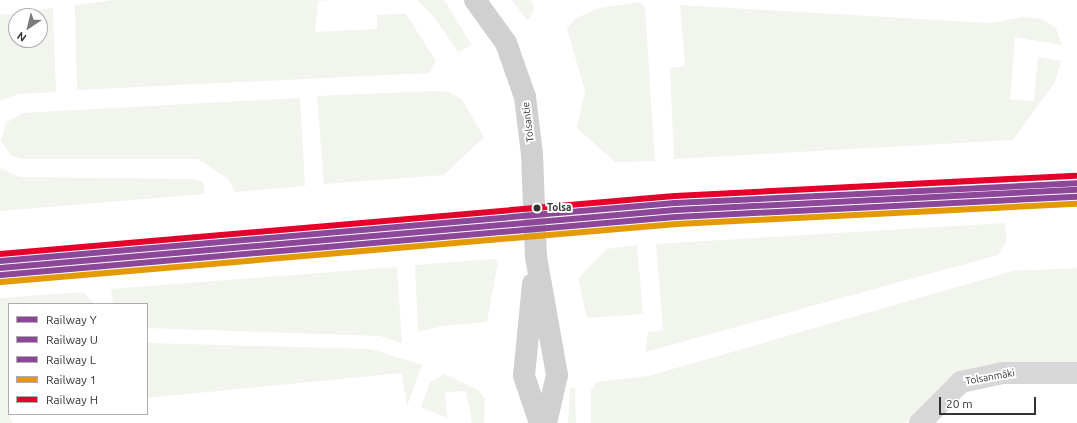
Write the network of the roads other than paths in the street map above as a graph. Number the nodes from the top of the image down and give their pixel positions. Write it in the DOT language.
graph roads {
  1 [pos="475,0"];
  2 [pos="536,257"];
  3 [pos="1077,373"];
  4 [pos="540,423"];
  5 [pos="546,423"];
  6 [pos="920,423"];
  1 -- 2 [label="street, Tolsantie"];
  2 -- 4 [label="street, Tolsantie"];
  2 -- 5 [label="street, Tolsantie"];
  3 -- 6 [label="street, Tolsanmäki"];
}
